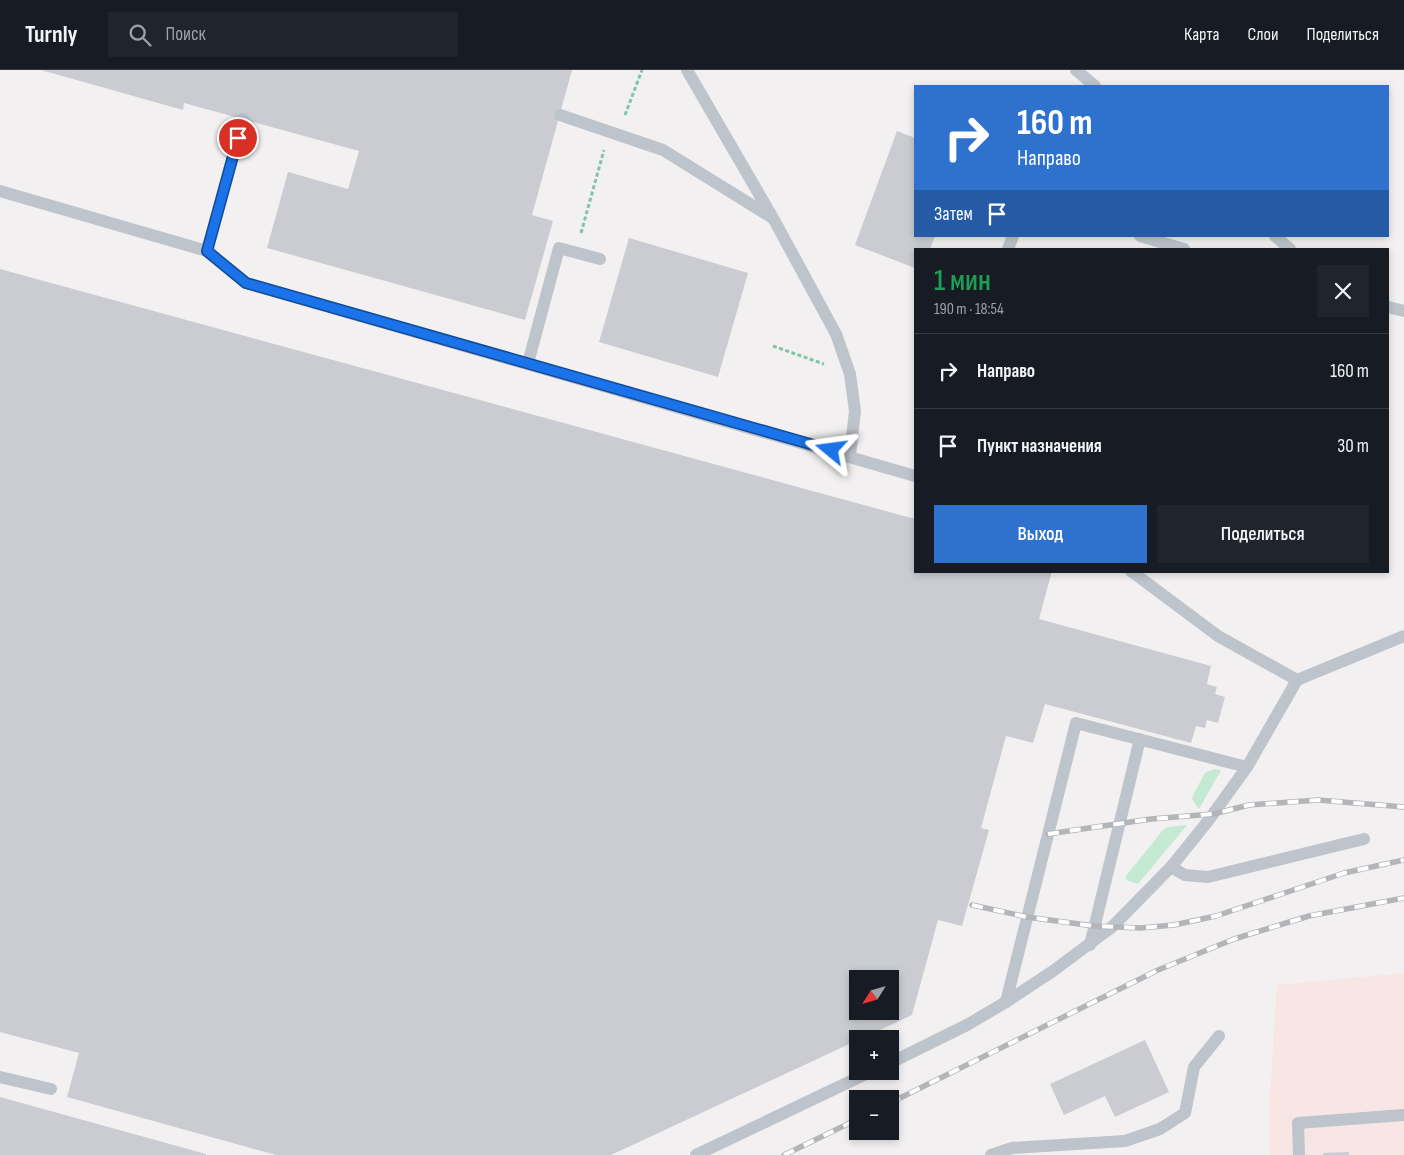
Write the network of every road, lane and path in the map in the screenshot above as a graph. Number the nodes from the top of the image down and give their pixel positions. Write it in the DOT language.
graph roads {
  1 [pos="642,70"];
  2 [pos="687,70"];
  3 [pos="1076,70"];
  4 [pos="1094,85"];
  5 [pos="560,115"];
  6 [pos="244,119"];
  7 [pos="614,134"];
  8 [pos="0,190"];
  9 [pos="773,218"];
  10 [pos="1143,237"];
  11 [pos="1277,237"];
  12 [pos="1181,248"];
  13 [pos="1289,248"];
  14 [pos="207,251"];
  15 [pos="575,253"];
  16 [pos="600,259"];
  17 [pos="1389,307"];
  18 [pos="1404,311"];
  19 [pos="773,346"];
  20 [pos="528,363"];
  21 [pos="850,374"];
  22 [pos="850,456"];
  23 [pos="914,476"];
  24 [pos="1134,573"];
  25 [pos="1404,636"];
  26 [pos="1297,680"];
  27 [pos="1140,739"];
  28 [pos="1247,767"];
  29 [pos="1364,839"];
  30 [pos="1171,867"];
  31 [pos="1090,945"];
  32 [pos="1006,1002"];
  33 [pos="1219,1036"];
  34 [pos="899,1059"];
  35 [pos="0,1077"];
  36 [pos="853,1080"];
  37 [pos="52,1090"];
  38 [pos="1404,1115"];
  39 [pos="696,1155"];
  40 [pos="991,1155"];
  41 [pos="1300,1155"];
  1 -- 7 [label="path"];
  2 -- 9 [label="lane"];
  3 -- 4 [label="lane"];
  5 -- 7 [label="lane"];
  6 -- 14 [label="lane"];
  7 -- 9 [label="lane"];
  7 -- 15 [label="path"];
  8 -- 14 [label="lane"];
  9 -- 21 [label="lane"];
  10 -- 12 [label="lane"];
  11 -- 13 [label="lane"];
  14 -- 20 [label="lane"];
  15 -- 16 [label="lane"];
  15 -- 20 [label="lane"];
  17 -- 18 [label="lane"];
  19 -- 21 [label="path"];
  20 -- 22 [label="lane"];
  21 -- 22 [label="lane"];
  22 -- 23 [label="lane"];
  24 -- 26 [label="lane"];
  25 -- 26 [label="lane"];
  26 -- 28 [label="lane"];
  27 -- 28 [label="lane"];
  27 -- 31 [label="lane"];
  27 -- 32 [label="lane"];
  28 -- 30 [label="lane"];
  29 -- 30 [label="lane"];
  30 -- 31 [label="lane"];
  31 -- 32 [label="lane"];
  32 -- 34 [label="lane"];
  33 -- 40 [label="lane"];
  35 -- 37 [label="lane"];
  36 -- 39 [label="lane"];
  38 -- 41 [label="lane"];
}
